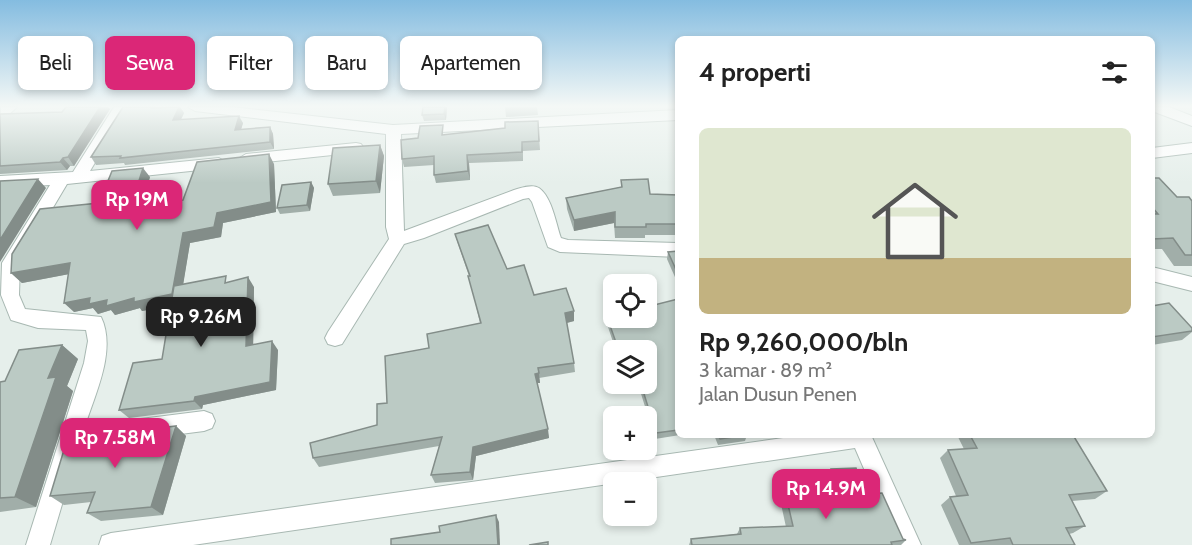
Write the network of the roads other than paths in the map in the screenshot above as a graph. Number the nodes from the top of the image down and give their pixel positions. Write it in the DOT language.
graph roads {
  1 [pos="104,132"];
  2 [pos="333,132"];
  3 [pos="489,132"];
  4 [pos="385,142"];
  5 [pos="1192,148"];
  6 [pos="1155,153"];
  7 [pos="70,179"];
  8 [pos="0,182"];
  9 [pos="396,234"];
  10 [pos="675,250"];
  11 [pos="1155,275"];
  12 [pos="1192,284"];
  13 [pos="335,338"];
  14 [pos="204,421"];
  15 [pos="71,438"];
  16 [pos="846,438"];
  17 [pos="861,438"];
  18 [pos="38,545"];
  19 [pos="111,545"];
  20 [pos="909,545"];
  1 -- 7 [label="street"];
  2 -- 4 [label="street"];
  3 -- 4 [label="street"];
  4 -- 7 [label="street"];
  4 -- 9 [label="street"];
  5 -- 6 [label="street"];
  7 -- 8 [label="street"];
  7 -- 15 [label="street"];
  9 -- 10 [label="street"];
  9 -- 13 [label="street"];
  11 -- 12 [label="street"];
  14 -- 15 [label="street"];
  15 -- 18 [label="street"];
  16 -- 19 [label="street"];
  17 -- 20 [label="street"];
}
